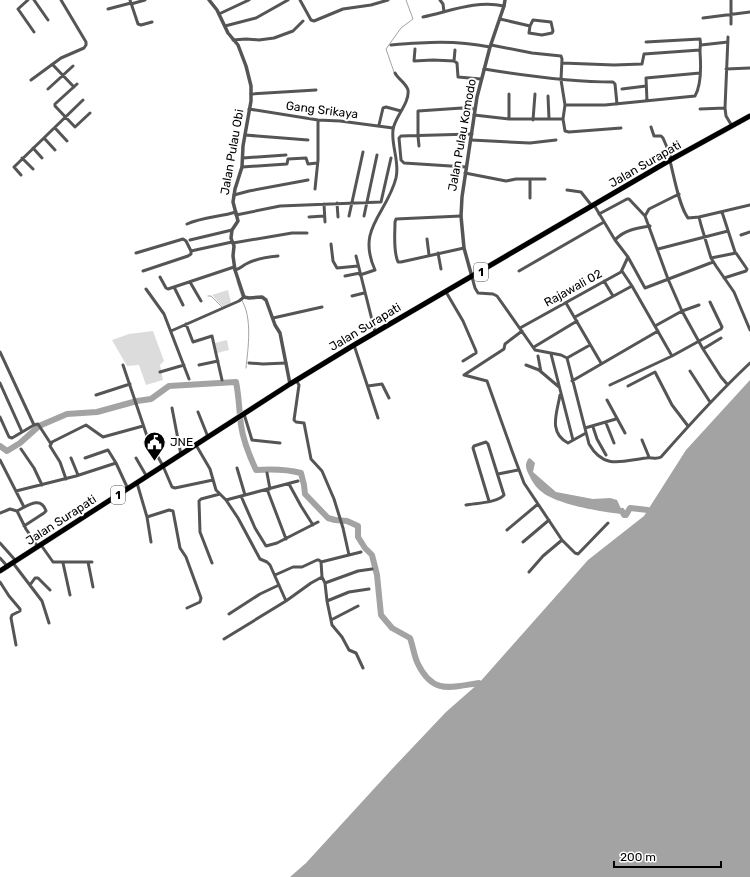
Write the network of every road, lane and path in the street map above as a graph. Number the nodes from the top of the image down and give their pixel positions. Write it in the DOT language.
graph roads {
  1 [pos="28,0"];
  2 [pos="34,0"];
  3 [pos="61,0"];
  4 [pos="145,0"];
  5 [pos="249,0"];
  6 [pos="288,0"];
  7 [pos="300,0"];
  8 [pos="388,0"];
  9 [pos="440,0"];
  10 [pos="505,0"];
  11 [pos="730,0"];
  12 [pos="212,1"];
  13 [pos="131,2"];
  14 [pos="504,6"];
  15 [pos="108,10"];
  16 [pos="444,12"];
  17 [pos="750,12"];
  18 [pos="219,14"];
  19 [pos="730,14"];
  20 [pos="423,17"];
  21 [pos="703,18"];
  22 [pos="500,19"];
  23 [pos="48,20"];
  24 [pos="303,21"];
  25 [pos="152,22"];
  26 [pos="731,24"];
  27 [pos="225,26"];
  28 [pos="530,26"];
  29 [pos="34,32"];
  30 [pos="728,37"];
  31 [pos="233,40"];
  32 [pos="646,42"];
  33 [pos="728,42"];
  34 [pos="391,45"];
  35 [pos="701,45"];
  36 [pos="490,46"];
  37 [pos="415,49"];
  38 [pos="455,50"];
  39 [pos="700,50"];
  40 [pos="454,61"];
  41 [pos="562,63"];
  42 [pos="53,65"];
  43 [pos="73,66"];
  44 [pos="750,68"];
  45 [pos="484,69"];
  46 [pos="726,69"];
  47 [pos="395,73"];
  48 [pos="700,73"];
  49 [pos="62,75"];
  50 [pos="481,79"];
  51 [pos="31,80"];
  52 [pos="562,80"];
  53 [pos="77,84"];
  54 [pos="646,86"];
  55 [pos="74,87"];
  56 [pos="48,89"];
  57 [pos="622,89"];
  58 [pos="316,90"];
  59 [pos="251,94"];
  60 [pos="509,94"];
  61 [pos="534,94"];
  62 [pos="548,96"];
  63 [pos="83,100"];
  64 [pos="647,101"];
  65 [pos="617,104"];
  66 [pos="565,105"];
  67 [pos="725,108"];
  68 [pos="249,109"];
  69 [pos="475,109"];
  70 [pos="700,109"];
  71 [pos="401,111"];
  72 [pos="90,113"];
  73 [pos="474,115"];
  74 [pos="750,116"];
  75 [pos="65,118"];
  76 [pos="509,119"];
  77 [pos="549,119"];
  78 [pos="563,119"];
  79 [pos="318,120"];
  80 [pos="533,120"];
  81 [pos="379,125"];
  82 [pos="732,126"];
  83 [pos="651,127"];
  84 [pos="55,128"];
  85 [pos="393,128"];
  86 [pos="621,128"];
  87 [pos="472,134"];
  88 [pos="245,135"];
  89 [pos="418,136"];
  90 [pos="44,138"];
  91 [pos="308,140"];
  92 [pos="470,140"];
  93 [pos="556,140"];
  94 [pos="67,141"];
  95 [pos="419,146"];
  96 [pos="33,148"];
  97 [pos="55,150"];
  98 [pos="363,152"];
  99 [pos="286,155"];
  100 [pos="377,155"];
  101 [pos="22,158"];
  102 [pos="42,158"];
  103 [pos="243,158"];
  104 [pos="391,158"];
  105 [pos="671,160"];
  106 [pos="317,163"];
  107 [pos="242,167"];
  108 [pos="466,167"];
  109 [pos="33,169"];
  110 [pos="465,173"];
  111 [pos="22,175"];
  112 [pos="530,179"];
  113 [pos="545,179"];
  114 [pos="308,180"];
  115 [pos="315,189"];
  116 [pos="567,190"];
  117 [pos="679,194"];
  118 [pos="234,195"];
  119 [pos="530,198"];
  120 [pos="366,202"];
  121 [pos="337,203"];
  122 [pos="352,203"];
  123 [pos="324,204"];
  124 [pos="750,204"];
  125 [pos="593,206"];
  126 [pos="722,212"];
  127 [pos="236,214"];
  128 [pos="599,214"];
  129 [pos="324,216"];
  130 [pos="349,216"];
  131 [pos="364,216"];
  132 [pos="461,216"];
  133 [pos="645,216"];
  134 [pos="309,217"];
  135 [pos="338,217"];
  136 [pos="699,217"];
  137 [pos="325,222"];
  138 [pos="604,222"];
  139 [pos="187,224"];
  140 [pos="650,226"];
  141 [pos="232,230"];
  142 [pos="728,231"];
  143 [pos="750,232"];
  144 [pos="307,233"];
  145 [pos="741,235"];
  146 [pos="704,236"];
  147 [pos="427,239"];
  148 [pos="190,240"];
  149 [pos="615,240"];
  150 [pos="233,242"];
  151 [pos="331,244"];
  152 [pos="464,248"];
  153 [pos="658,249"];
  154 [pos="192,251"];
  155 [pos="735,252"];
  156 [pos="136,253"];
  157 [pos="438,253"];
  158 [pos="429,255"];
  159 [pos="278,256"];
  160 [pos="356,256"];
  161 [pos="628,257"];
  162 [pos="711,258"];
  163 [pos="713,262"];
  164 [pos="358,266"];
  165 [pos="234,268"];
  166 [pos="441,269"];
  167 [pos="143,271"];
  168 [pos="622,271"];
  169 [pos="519,272"];
  170 [pos="360,274"];
  171 [pos="344,276"];
  172 [pos="160,277"];
  173 [pos="472,277"];
  174 [pos="724,278"];
  175 [pos="668,279"];
  176 [pos="604,281"];
  177 [pos="190,282"];
  178 [pos="632,286"];
  179 [pos="174,287"];
  180 [pos="146,289"];
  181 [pos="446,292"];
  182 [pos="364,293"];
  183 [pos="352,296"];
  184 [pos="613,296"];
  185 [pos="243,299"];
  186 [pos="201,301"];
  187 [pos="710,302"];
  188 [pos="566,303"];
  189 [pos="183,305"];
  190 [pos="699,305"];
  191 [pos="322,307"];
  192 [pos="682,310"];
  193 [pos="273,318"];
  194 [pos="576,319"];
  195 [pos="186,324"];
  196 [pos="655,326"];
  197 [pos="521,330"];
  198 [pos="750,330"];
  199 [pos="171,331"];
  200 [pos="658,331"];
  201 [pos="375,332"];
  202 [pos="721,338"];
  203 [pos="698,341"];
  204 [pos="354,345"];
  205 [pos="590,345"];
  206 [pos="534,347"];
  207 [pos="702,349"];
  208 [pos="0,352"];
  209 [pos="550,354"];
  210 [pos="538,356"];
  211 [pos="672,356"];
  212 [pos="567,358"];
  213 [pos="218,361"];
  214 [pos="463,361"];
  215 [pos="249,363"];
  216 [pos="286,363"];
  217 [pos="601,363"];
  218 [pos="750,363"];
  219 [pos="123,364"];
  220 [pos="184,365"];
  221 [pos="199,365"];
  222 [pos="526,365"];
  223 [pos="690,371"];
  224 [pos="160,372"];
  225 [pos="541,372"];
  226 [pos="189,379"];
  227 [pos="222,380"];
  228 [pos="296,380"];
  229 [pos="572,381"];
  230 [pos="0,383"];
  231 [pos="130,384"];
  232 [pos="290,384"];
  233 [pos="727,384"];
  234 [pos="610,385"];
  235 [pos="368,386"];
  236 [pos="628,386"];
  237 [pos="559,387"];
  238 [pos="560,394"];
  239 [pos="96,395"];
  240 [pos="389,398"];
  241 [pos="606,400"];
  242 [pos="710,402"];
  243 [pos="172,408"];
  244 [pos="198,412"];
  245 [pos="243,414"];
  246 [pos="0,417"];
  247 [pos="378,418"];
  248 [pos="616,419"];
  249 [pos="606,423"];
  250 [pos="36,425"];
  251 [pos="143,426"];
  252 [pos="688,426"];
  253 [pos="593,427"];
  254 [pos="585,428"];
  255 [pos="22,432"];
  256 [pos="586,433"];
  257 [pos="625,433"];
  258 [pos="208,437"];
  259 [pos="573,440"];
  260 [pos="642,440"];
  261 [pos="280,443"];
  262 [pos="614,443"];
  263 [pos="50,444"];
  264 [pos="196,445"];
  265 [pos="21,449"];
  266 [pos="181,455"];
  267 [pos="606,455"];
  268 [pos="649,457"];
  269 [pos="71,458"];
  270 [pos="85,458"];
  271 [pos="136,458"];
  272 [pos="0,460"];
  273 [pos="116,463"];
  274 [pos="163,466"];
  275 [pos="237,468"];
  276 [pos="518,470"];
  277 [pos="266,474"];
  278 [pos="498,474"];
  279 [pos="78,476"];
  280 [pos="147,476"];
  281 [pos="66,479"];
  282 [pos="213,480"];
  283 [pos="298,481"];
  284 [pos="137,483"];
  285 [pos="289,484"];
  286 [pos="42,485"];
  287 [pos="128,489"];
  288 [pos="268,489"];
  289 [pos="16,491"];
  290 [pos="220,494"];
  291 [pos="245,495"];
  292 [pos="241,496"];
  293 [pos="226,500"];
  294 [pos="489,501"];
  295 [pos="538,504"];
  296 [pos="466,505"];
  297 [pos="24,507"];
  298 [pos="17,511"];
  299 [pos="0,513"];
  300 [pos="147,517"];
  301 [pos="549,520"];
  302 [pos="318,522"];
  303 [pos="608,523"];
  304 [pos="313,525"];
  305 [pos="24,526"];
  306 [pos="507,530"];
  307 [pos="286,539"];
  308 [pos="562,540"];
  309 [pos="151,542"];
  310 [pos="523,542"];
  311 [pos="0,543"];
  312 [pos="40,546"];
  313 [pos="361,552"];
  314 [pos="349,555"];
  315 [pos="0,558"];
  316 [pos="15,562"];
  317 [pos="321,562"];
  318 [pos="63,563"];
  319 [pos="212,563"];
  320 [pos="8,566"];
  321 [pos="372,569"];
  322 [pos="0,571"];
  323 [pos="529,572"];
  324 [pos="275,575"];
  325 [pos="322,577"];
  326 [pos="0,582"];
  327 [pos="325,583"];
  328 [pos="30,585"];
  329 [pos="279,585"];
  330 [pos="93,587"];
  331 [pos="369,589"];
  332 [pos="50,590"];
  333 [pos="70,594"];
  334 [pos="286,601"];
  335 [pos="327,601"];
  336 [pos="358,606"];
  337 [pos="187,608"];
  338 [pos="229,614"];
  339 [pos="331,620"];
  340 [pos="49,623"];
  341 [pos="224,639"];
  342 [pos="16,645"];
  343 [pos="363,668"];
  1 -- 29 [label="street"];
  2 -- 23 [label="street"];
  3 -- 42 [label="street"];
  4 -- 13 [label="street"];
  5 -- 18 [label="street"];
  6 -- 27 [label="street"];
  7 -- 8 [label="street"];
  9 -- 16 [label="street"];
  10 -- 14 [label="street, Jalan Pulau Komodo"];
  11 -- 19 [label="street"];
  12 -- 18 [label="street, Jalan Pulau Obi"];
  13 -- 15 [label="street"];
  13 -- 25 [label="street"];
  14 -- 16 [label="street"];
  14 -- 22 [label="street, Jalan Pulau Komodo"];
  16 -- 20 [label="street"];
  17 -- 19 [label="street"];
  18 -- 27 [label="street, Jalan Pulau Obi"];
  19 -- 21 [label="street"];
  19 -- 26 [label="street"];
  22 -- 28 [label="street"];
  22 -- 36 [label="street, Jalan Pulau Komodo"];
  24 -- 31 [label="street"];
  27 -- 31 [label="street, Jalan Pulau Obi"];
  28 -- 28 [label="street"];
  30 -- 33 [label="street"];
  31 -- 59 [label="street, Jalan Pulau Obi"];
  32 -- 35 [label="street"];
  33 -- 35 [label="street"];
  33 -- 46 [label="street"];
  34 -- 36 [label="street"];
  35 -- 39 [label="street"];
  36 -- 41 [label="street"];
  36 -- 45 [label="street, Jalan Pulau Komodo"];
  37 -- 40 [label="street"];
  38 -- 40 [label="street"];
  39 -- 41 [label="street"];
  39 -- 48 [label="street"];
  40 -- 50 [label="street"];
  41 -- 52 [label="street"];
  42 -- 49 [label="street"];
  42 -- 51 [label="street"];
  43 -- 49 [label="street"];
  44 -- 46 [label="street"];
  45 -- 50 [label="street, Jalan Pulau Komodo"];
  45 -- 52 [label="street"];
  46 -- 67 [label="street"];
  47 -- 71 [label="street"];
  48 -- 54 [label="street"];
  48 -- 64 [label="street"];
  49 -- 55 [label="street"];
  49 -- 56 [label="street"];
  50 -- 69 [label="street, Jalan Pulau Komodo"];
  52 -- 65 [label="street"];
  52 -- 66 [label="street"];
  53 -- 55 [label="street"];
  54 -- 57 [label="street"];
  54 -- 64 [label="street"];
  55 -- 75 [label="street"];
  58 -- 59 [label="street"];
  59 -- 68 [label="street, Jalan Pulau Obi"];
  60 -- 76 [label="street"];
  61 -- 80 [label="street"];
  62 -- 77 [label="street"];
  63 -- 75 [label="street"];
  64 -- 65 [label="street"];
  65 -- 66 [label="street"];
  66 -- 78 [label="street"];
  67 -- 70 [label="street"];
  67 -- 82 [label="street"];
  68 -- 79 [label="street, Gang Srikaya"];
  68 -- 88 [label="street, Jalan Pulau Obi"];
  69 -- 73 [label="street, Jalan Pulau Komodo"];
  69 -- 89 [label="street"];
  71 -- 81 [label="street"];
  71 -- 85 [label="street"];
  72 -- 75 [label="street"];
  73 -- 76 [label="street"];
  73 -- 87 [label="street, Jalan Pulau Komodo"];
  74 -- 82 [label="highway, Jalan Surapati / 1"];
  75 -- 84 [label="street"];
  76 -- 80 [label="street"];
  77 -- 78 [label="street"];
  77 -- 80 [label="street"];
  78 -- 86 [label="street"];
  79 -- 81 [label="street, Gang Srikaya"];
  79 -- 106 [label="street"];
  81 -- 85 [label="street, Gang Srikaya"];
  82 -- 105 [label="highway, Jalan Surapati / 1"];
  83 -- 105 [label="street"];
  84 -- 90 [label="street"];
  84 -- 94 [label="street"];
  85 -- 170 [label="street"];
  87 -- 89 [label="street"];
  87 -- 92 [label="street, Jalan Pulau Komodo"];
  88 -- 91 [label="street"];
  88 -- 103 [label="street, Jalan Pulau Obi"];
  89 -- 95 [label="street"];
  89 -- 108 [label="street"];
  90 -- 96 [label="street"];
  90 -- 97 [label="street"];
  92 -- 93 [label="street"];
  92 -- 108 [label="street, Jalan Pulau Komodo"];
  96 -- 101 [label="street"];
  96 -- 102 [label="street"];
  98 -- 122 [label="street"];
  99 -- 103 [label="street"];
  100 -- 120 [label="street"];
  101 -- 109 [label="street"];
  101 -- 111 [label="street"];
  103 -- 107 [label="street, Jalan Pulau Obi"];
  104 -- 120 [label="street"];
  105 -- 117 [label="street"];
  105 -- 125 [label="highway, Jalan Surapati / 1"];
  106 -- 107 [label="street"];
  106 -- 115 [label="street"];
  107 -- 118 [label="street, Jalan Pulau Obi"];
  108 -- 110 [label="street, Jalan Pulau Komodo"];
  110 -- 112 [label="street"];
  110 -- 132 [label="street, Jalan Pulau Komodo"];
  112 -- 113 [label="street"];
  112 -- 119 [label="street"];
  114 -- 118 [label="street"];
  116 -- 125 [label="street"];
  117 -- 133 [label="street"];
  117 -- 136 [label="street"];
  118 -- 127 [label="street, Jalan Pulau Obi"];
  120 -- 122 [label="street"];
  120 -- 131 [label="street"];
  121 -- 122 [label="street"];
  121 -- 123 [label="street"];
  121 -- 135 [label="street"];
  122 -- 130 [label="street"];
  123 -- 127 [label="street"];
  123 -- 129 [label="street"];
  124 -- 126 [label="street"];
  125 -- 128 [label="street"];
  125 -- 173 [label="highway, Jalan Surapati / 1"];
  126 -- 136 [label="street"];
  126 -- 142 [label="street"];
  127 -- 139 [label="street"];
  127 -- 141 [label="street, Jalan Pulau Obi"];
  128 -- 133 [label="street"];
  128 -- 138 [label="street"];
  129 -- 134 [label="street"];
  129 -- 137 [label="street"];
  132 -- 152 [label="street, Jalan Pulau Komodo"];
  132 -- 158 [label="street"];
  133 -- 140 [label="street"];
  136 -- 146 [label="street"];
  138 -- 149 [label="street"];
  138 -- 169 [label="street"];
  140 -- 149 [label="street"];
  140 -- 153 [label="street"];
  141 -- 148 [label="street"];
  141 -- 150 [label="street, Jalan Pulau Obi"];
  142 -- 146 [label="street"];
  142 -- 155 [label="street"];
  143 -- 145 [label="street"];
  144 -- 150 [label="street"];
  146 -- 153 [label="street"];
  146 -- 162 [label="street"];
  147 -- 158 [label="street"];
  149 -- 161 [label="street"];
  150 -- 154 [label="street"];
  150 -- 165 [label="street, Jalan Pulau Obi"];
  151 -- 164 [label="street"];
  152 -- 157 [label="street"];
  152 -- 173 [label="street, Jalan Pulau Komodo"];
  153 -- 175 [label="street"];
  154 -- 156 [label="street"];
  154 -- 167 [label="street"];
  155 -- 162 [label="street"];
  155 -- 174 [label="street"];
  157 -- 158 [label="street"];
  157 -- 166 [label="street"];
  159 -- 165 [label="street"];
  160 -- 164 [label="street"];
  161 -- 168 [label="street"];
  161 -- 175 [label="street"];
  162 -- 163 [label="street"];
  163 -- 174 [label="street"];
  163 -- 175 [label="street"];
  164 -- 170 [label="street"];
  165 -- 177 [label="street"];
  165 -- 185 [label="street, Jalan Pulau Obi"];
  168 -- 176 [label="street, Rajawali 02"];
  168 -- 178 [label="street"];
  170 -- 171 [label="street"];
  170 -- 182 [label="street"];
  172 -- 179 [label="street"];
  173 -- 181 [label="highway, Jalan Surapati / 1"];
  173 -- 197 [label="street"];
  174 -- 198 [label="street"];
  175 -- 192 [label="street"];
  176 -- 184 [label="street"];
  176 -- 188 [label="street, Rajawali 02"];
  177 -- 179 [label="street"];
  177 -- 186 [label="street"];
  178 -- 184 [label="street"];
  178 -- 196 [label="street"];
  179 -- 189 [label="street"];
  180 -- 199 [label="street"];
  181 -- 201 [label="highway, Jalan Surapati / 1"];
  181 -- 214 [label="street"];
  182 -- 183 [label="street"];
  182 -- 201 [label="street"];
  184 -- 194 [label="street"];
  185 -- 193 [label="street"];
  185 -- 195 [label="street"];
  187 -- 203 [label="street"];
  188 -- 194 [label="street"];
  188 -- 197 [label="street, Rajawali 02"];
  190 -- 192 [label="street"];
  191 -- 193 [label="street"];
  192 -- 196 [label="street"];
  192 -- 203 [label="street"];
  193 -- 216 [label="street"];
  194 -- 205 [label="street"];
  194 -- 206 [label="street"];
  195 -- 199 [label="street"];
  195 -- 213 [label="street"];
  196 -- 200 [label="street"];
  197 -- 206 [label="street"];
  197 -- 276 [label="street, Rajawali 02"];
  199 -- 220 [label="street"];
  200 -- 211 [label="street"];
  200 -- 217 [label="street"];
  201 -- 204 [label="highway, Jalan Surapati / 1"];
  202 -- 207 [label="street"];
  203 -- 207 [label="street"];
  203 -- 211 [label="street"];
  204 -- 228 [label="highway, Jalan Surapati / 1"];
  204 -- 235 [label="street"];
  205 -- 212 [label="street"];
  205 -- 217 [label="street"];
  206 -- 209 [label="street"];
  207 -- 233 [label="street"];
  208 -- 250 [label="street"];
  209 -- 212 [label="street"];
  209 -- 237 [label="street"];
  210 -- 225 [label="street"];
  211 -- 234 [label="street"];
  212 -- 229 [label="street"];
  213 -- 221 [label="street"];
  213 -- 227 [label="street"];
  215 -- 216 [label="street"];
  216 -- 232 [label="street"];
  217 -- 229 [label="street"];
  218 -- 233 [label="street"];
  219 -- 231 [label="street"];
  220 -- 224 [label="street"];
  220 -- 226 [label="street"];
  222 -- 225 [label="street"];
  223 -- 242 [label="street"];
  225 -- 237 [label="street"];
  228 -- 232 [label="highway, Jalan Surapati / 1"];
  228 -- 314 [label="street"];
  229 -- 254 [label="street"];
  230 -- 255 [label="street"];
  231 -- 239 [label="street"];
  231 -- 251 [label="street"];
  232 -- 245 [label="highway, Jalan Surapati / 1"];
  233 -- 242 [label="street"];
  235 -- 240 [label="street"];
  235 -- 247 [label="street"];
  236 -- 252 [label="street"];
  237 -- 238 [label="street"];
  238 -- 259 [label="street"];
  238 -- 259 [label="street"];
  241 -- 248 [label="street"];
  242 -- 252 [label="street"];
  243 -- 266 [label="street"];
  244 -- 258 [label="street"];
  245 -- 258 [label="highway, Jalan Surapati / 1"];
  245 -- 261 [label="street"];
  246 -- 255 [label="street"];
  248 -- 249 [label="street"];
  248 -- 257 [label="street"];
  249 -- 253 [label="street"];
  249 -- 262 [label="street"];
  250 -- 255 [label="street"];
  250 -- 263 [label="street"];
  251 -- 263 [label="street"];
  251 -- 274 [label="street"];
  252 -- 268 [label="street"];
  253 -- 254 [label="street"];
  253 -- 267 [label="street"];
  254 -- 256 [label="street"];
  256 -- 259 [label="street"];
  256 -- 268 [label="street"];
  258 -- 264 [label="highway, Jalan Surapati / 1"];
  260 -- 268 [label="street"];
  263 -- 281 [label="street"];
  264 -- 266 [label="highway, Jalan Surapati / 1"];
  264 -- 282 [label="street"];
  265 -- 286 [label="street"];
  266 -- 274 [label="highway, Jalan Surapati / 1"];
  269 -- 279 [label="street"];
  270 -- 273 [label="street"];
  271 -- 280 [label="street"];
  272 -- 289 [label="street"];
  273 -- 279 [label="street"];
  273 -- 287 [label="street"];
  274 -- 280 [label="highway, Jalan Surapati / 1"];
  274 -- 282 [label="street"];
  275 -- 291 [label="street"];
  276 -- 278 [label="street"];
  276 -- 295 [label="street"];
  277 -- 288 [label="street"];
  278 -- 294 [label="street"];
  278 -- 294 [label="street"];
  279 -- 281 [label="street"];
  280 -- 284 [label="highway, Jalan Surapati / 1"];
  281 -- 286 [label="street"];
  282 -- 290 [label="street"];
  283 -- 285 [label="street"];
  284 -- 287 [label="highway, Jalan Surapati / 1"];
  284 -- 300 [label="street"];
  285 -- 288 [label="street"];
  285 -- 304 [label="street"];
  286 -- 289 [label="street"];
  287 -- 312 [label="highway, Jalan Surapati / 1"];
  288 -- 291 [label="street"];
  288 -- 307 [label="street"];
  289 -- 297 [label="street"];
  290 -- 293 [label="street"];
  290 -- 319 [label="street"];
  291 -- 292 [label="street"];
  292 -- 293 [label="street"];
  292 -- 307 [label="street"];
  293 -- 324 [label="street"];
  294 -- 296 [label="street"];
  295 -- 301 [label="street"];
  295 -- 306 [label="street"];
  297 -- 298 [label="street"];
  297 -- 305 [label="street"];
  298 -- 299 [label="street"];
  298 -- 305 [label="street"];
  300 -- 309 [label="street"];
  300 -- 337 [label="street"];
  301 -- 308 [label="street"];
  301 -- 310 [label="street"];
  302 -- 304 [label="street"];
  303 -- 308 [label="street"];
  304 -- 307 [label="street"];
  305 -- 312 [label="street"];
  308 -- 323 [label="street"];
  311 -- 316 [label="street"];
  312 -- 316 [label="highway, Jalan Surapati / 1"];
  312 -- 318 [label="street"];
  313 -- 314 [label="street"];
  314 -- 317 [label="street"];
  315 -- 320 [label="street"];
  316 -- 320 [label="highway, Jalan Surapati / 1"];
  316 -- 328 [label="street"];
  317 -- 324 [label="street"];
  317 -- 325 [label="street"];
  318 -- 330 [label="street"];
  318 -- 333 [label="street"];
  320 -- 322 [label="highway, Jalan Surapati / 1"];
  321 -- 327 [label="street"];
  324 -- 329 [label="street"];
  325 -- 327 [label="street"];
  325 -- 334 [label="street"];
  326 -- 342 [label="street"];
  327 -- 335 [label="street"];
  328 -- 332 [label="street"];
  328 -- 340 [label="street"];
  329 -- 334 [label="street"];
  329 -- 338 [label="street"];
  331 -- 335 [label="street"];
  334 -- 341 [label="street"];
  335 -- 339 [label="street"];
  336 -- 339 [label="street"];
  339 -- 343 [label="street"];
}
